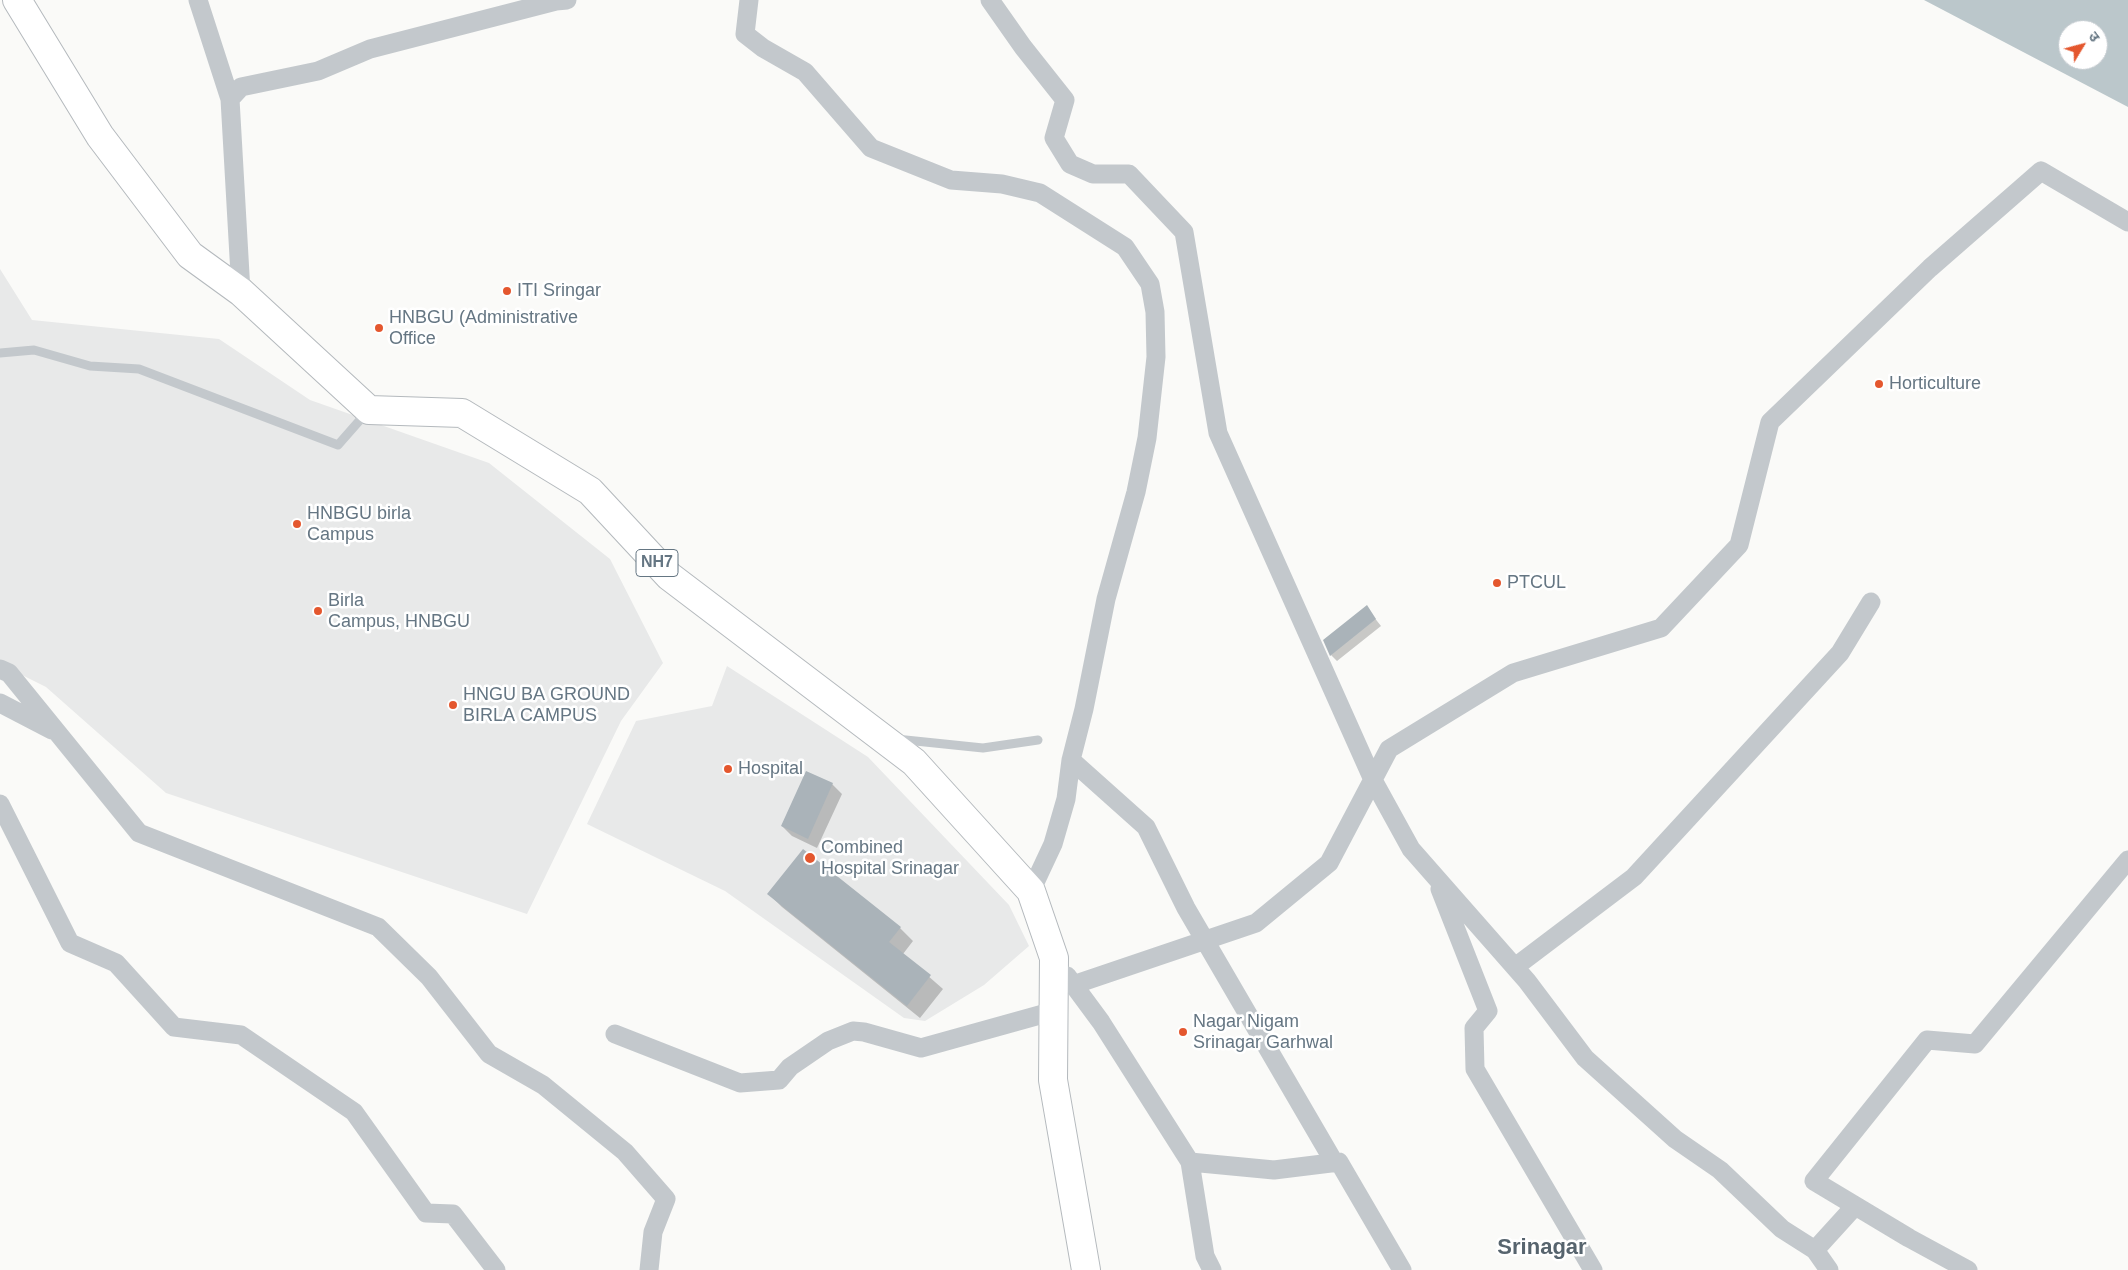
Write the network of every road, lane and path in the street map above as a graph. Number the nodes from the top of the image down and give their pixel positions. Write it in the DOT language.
graph roads {
  1 [pos="18,0"];
  2 [pos="198,0"];
  3 [pos="567,0"];
  4 [pos="749,0"];
  5 [pos="990,0"];
  6 [pos="503,7"];
  7 [pos="230,99"];
  8 [pos="2128,222"];
  9 [pos="240,292"];
  10 [pos="0,353"];
  11 [pos="369,410"];
  12 [pos="1871,602"];
  13 [pos="0,669"];
  14 [pos="0,704"];
  15 [pos="60,734"];
  16 [pos="883,738"];
  17 [pos="1038,740"];
  18 [pos="1071,760"];
  19 [pos="1373,780"];
  20 [pos="0,804"];
  21 [pos="2128,860"];
  22 [pos="1435,876"];
  23 [pos="1031,891"];
  24 [pos="1205,940"];
  25 [pos="1054,958"];
  26 [pos="1515,967"];
  27 [pos="1073,985"];
  28 [pos="1054,1011"];
  29 [pos="615,1034"];
  30 [pos="1190,1162"];
  31 [pos="1334,1162"];
  32 [pos="1856,1206"];
  33 [pos="1815,1250"];
  34 [pos="496,1270"];
  35 [pos="649,1270"];
  36 [pos="1086,1270"];
  37 [pos="1212,1270"];
  38 [pos="1402,1270"];
  39 [pos="1593,1270"];
  40 [pos="1829,1270"];
  41 [pos="1968,1270"];
  1 -- 9 [label="highway"];
  2 -- 7 [label="street"];
  3 -- 6 [label="street"];
  4 -- 18 [label="street"];
  5 -- 19 [label="street"];
  6 -- 7 [label="street"];
  7 -- 9 [label="street"];
  8 -- 19 [label="street"];
  9 -- 11 [label="highway"];
  10 -- 11 [label="lane"];
  11 -- 16 [label="highway, NH7"];
  12 -- 26 [label="street"];
  13 -- 15 [label="street"];
  14 -- 15 [label="street"];
  15 -- 35 [label="street"];
  16 -- 17 [label="lane"];
  16 -- 23 [label="highway, NH7"];
  18 -- 23 [label="street"];
  18 -- 24 [label="street"];
  19 -- 22 [label="street"];
  19 -- 24 [label="street"];
  20 -- 34 [label="street"];
  21 -- 32 [label="street"];
  22 -- 26 [label="street"];
  22 -- 39 [label="street"];
  23 -- 25 [label="highway, NH7"];
  24 -- 27 [label="street"];
  24 -- 31 [label="street"];
  25 -- 27 [label="street"];
  25 -- 28 [label="highway, NH7"];
  26 -- 33 [label="street"];
  27 -- 30 [label="street"];
  28 -- 29 [label="street"];
  28 -- 36 [label="highway, NH7"];
  30 -- 31 [label="street"];
  30 -- 37 [label="street"];
  31 -- 38 [label="street"];
  32 -- 33 [label="street"];
  32 -- 41 [label="street"];
  33 -- 40 [label="street"];
}
